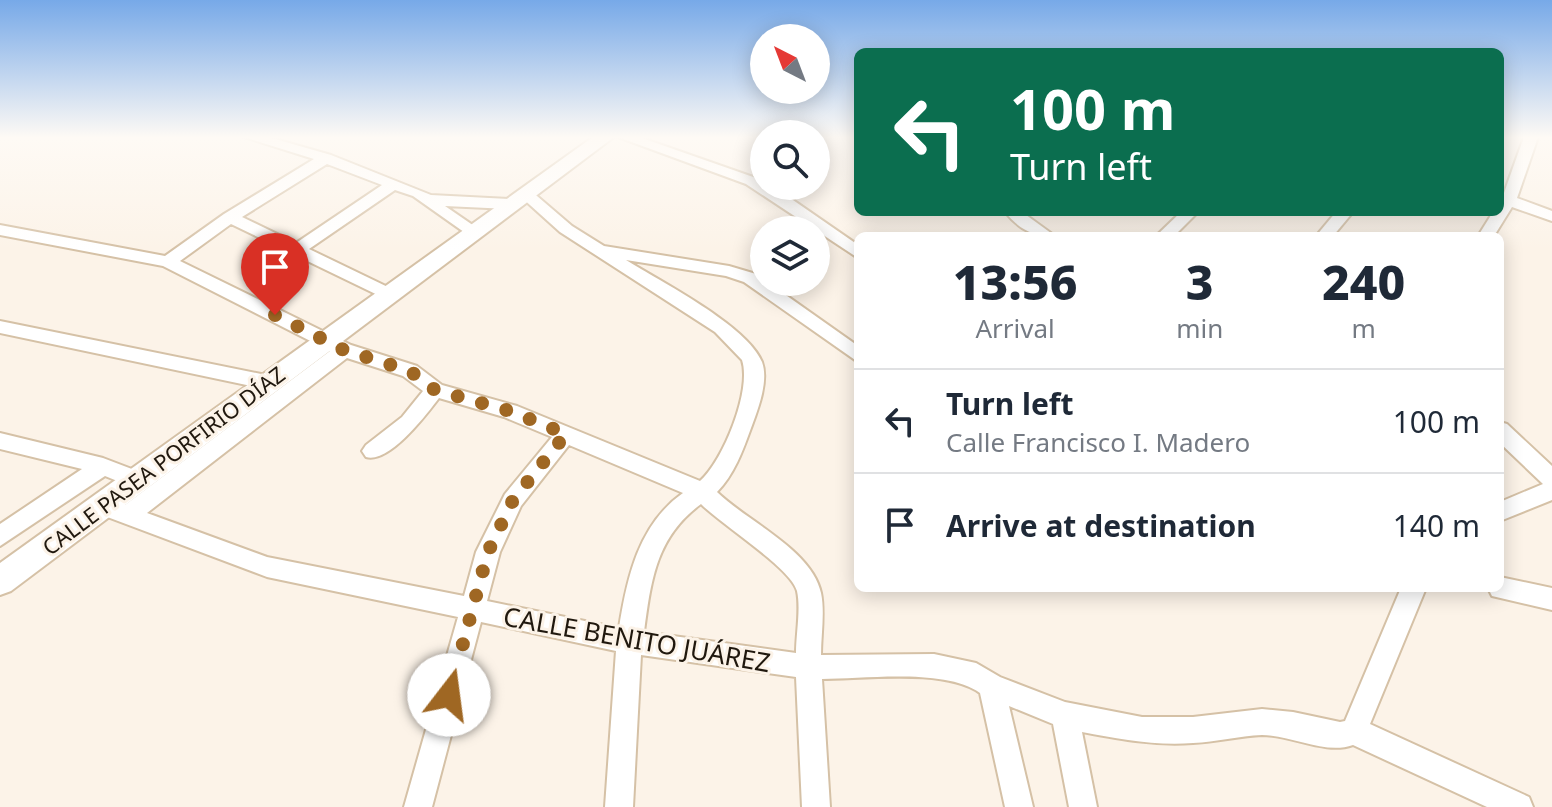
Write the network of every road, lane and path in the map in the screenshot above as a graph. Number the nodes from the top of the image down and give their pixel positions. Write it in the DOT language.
graph roads {
  1 [pos="299,175"];
  2 [pos="369,175"];
  3 [pos="551,175"];
  4 [pos="730,175"];
  5 [pos="1515,175"];
  6 [pos="393,184"];
  7 [pos="517,198"];
  8 [pos="1505,199"];
  9 [pos="429,200"];
  10 [pos="1026,216"];
  11 [pos="1342,216"];
  12 [pos="1552,216"];
  13 [pos="230,217"];
  14 [pos="1184,218"];
  15 [pos="0,230"];
  16 [pos="471,232"];
  17 [pos="1043,232"];
  18 [pos="1168,232"];
  19 [pos="1328,232"];
  20 [pos="298,249"];
  21 [pos="596,249"];
  22 [pos="854,250"];
  23 [pos="168,262"];
  24 [pos="388,294"];
  25 [pos="0,327"];
  26 [pos="334,345"];
  27 [pos="854,352"];
  28 [pos="266,382"];
  29 [pos="435,390"];
  30 [pos="1504,433"];
  31 [pos="566,434"];
  32 [pos="0,441"];
  33 [pos="373,451"];
  34 [pos="103,466"];
  35 [pos="1547,469"];
  36 [pos="137,480"];
  37 [pos="1552,490"];
  38 [pos="703,492"];
  39 [pos="115,510"];
  40 [pos="1504,510"];
  41 [pos="0,536"];
  42 [pos="0,581"];
  43 [pos="1504,589"];
  44 [pos="1412,592"];
  45 [pos="1552,599"];
  46 [pos="473,611"];
  47 [pos="631,642"];
  48 [pos="808,667"];
  49 [pos="991,686"];
  50 [pos="1065,715"];
  51 [pos="1354,731"];
  52 [pos="418,807"];
  53 [pos="619,807"];
  54 [pos="816,807"];
  55 [pos="1019,807"];
  56 [pos="1083,807"];
  57 [pos="1519,807"];
  1 -- 13 [label="street"];
  2 -- 6 [label="street"];
  3 -- 7 [label="street, CALLE PASEA PORFIRIO DÍAZ"];
  4 -- 22 [label="street"];
  5 -- 8 [label="street"];
  6 -- 9 [label="street"];
  6 -- 20 [label="street"];
  7 -- 9 [label="street"];
  7 -- 16 [label="street, CALLE PASEA PORFIRIO DÍAZ"];
  7 -- 21 [label="street"];
  8 -- 12 [label="street"];
  9 -- 16 [label="street"];
  10 -- 17 [label="street"];
  11 -- 19 [label="street"];
  13 -- 20 [label="street"];
  13 -- 23 [label="street"];
  14 -- 18 [label="street"];
  15 -- 23 [label="street"];
  16 -- 24 [label="street, CALLE PASEA PORFIRIO DÍAZ"];
  20 -- 24 [label="street"];
  21 -- 27 [label="street"];
  21 -- 38 [label="street"];
  23 -- 26 [label="street"];
  24 -- 26 [label="street, CALLE PASEA PORFIRIO DÍAZ"];
  25 -- 28 [label="street"];
  26 -- 28 [label="street, CALLE PASEA PORFIRIO DÍAZ"];
  26 -- 29 [label="street"];
  26 -- 39 [label="street"];
  28 -- 36 [label="street, CALLE PASEA PORFIRIO DÍAZ"];
  29 -- 31 [label="street"];
  29 -- 33 [label="street"];
  30 -- 35 [label="street"];
  31 -- 38 [label="street"];
  31 -- 46 [label="street"];
  32 -- 34 [label="street"];
  34 -- 36 [label="street"];
  34 -- 41 [label="street"];
  36 -- 39 [label="street, CALLE PASEA PORFIRIO DÍAZ"];
  37 -- 40 [label="street"];
  38 -- 47 [label="street"];
  38 -- 48 [label="street"];
  39 -- 42 [label="street, CALLE PASEA PORFIRIO DÍAZ"];
  39 -- 46 [label="street, CALLE BENITO JUÁREZ"];
  43 -- 45 [label="street"];
  44 -- 51 [label="street"];
  46 -- 47 [label="street, CALLE BENITO JUÁREZ"];
  46 -- 52 [label="street"];
  47 -- 48 [label="street, CALLE BENITO JUÁREZ"];
  47 -- 53 [label="street"];
  48 -- 49 [label="street, CALLE BENITO JUÁREZ"];
  48 -- 54 [label="street"];
  49 -- 50 [label="street, CALLE BENITO JUÁREZ"];
  49 -- 55 [label="street"];
  50 -- 51 [label="street, CALLE BENITO JUÁREZ"];
  50 -- 56 [label="street"];
  51 -- 57 [label="street"];
}
